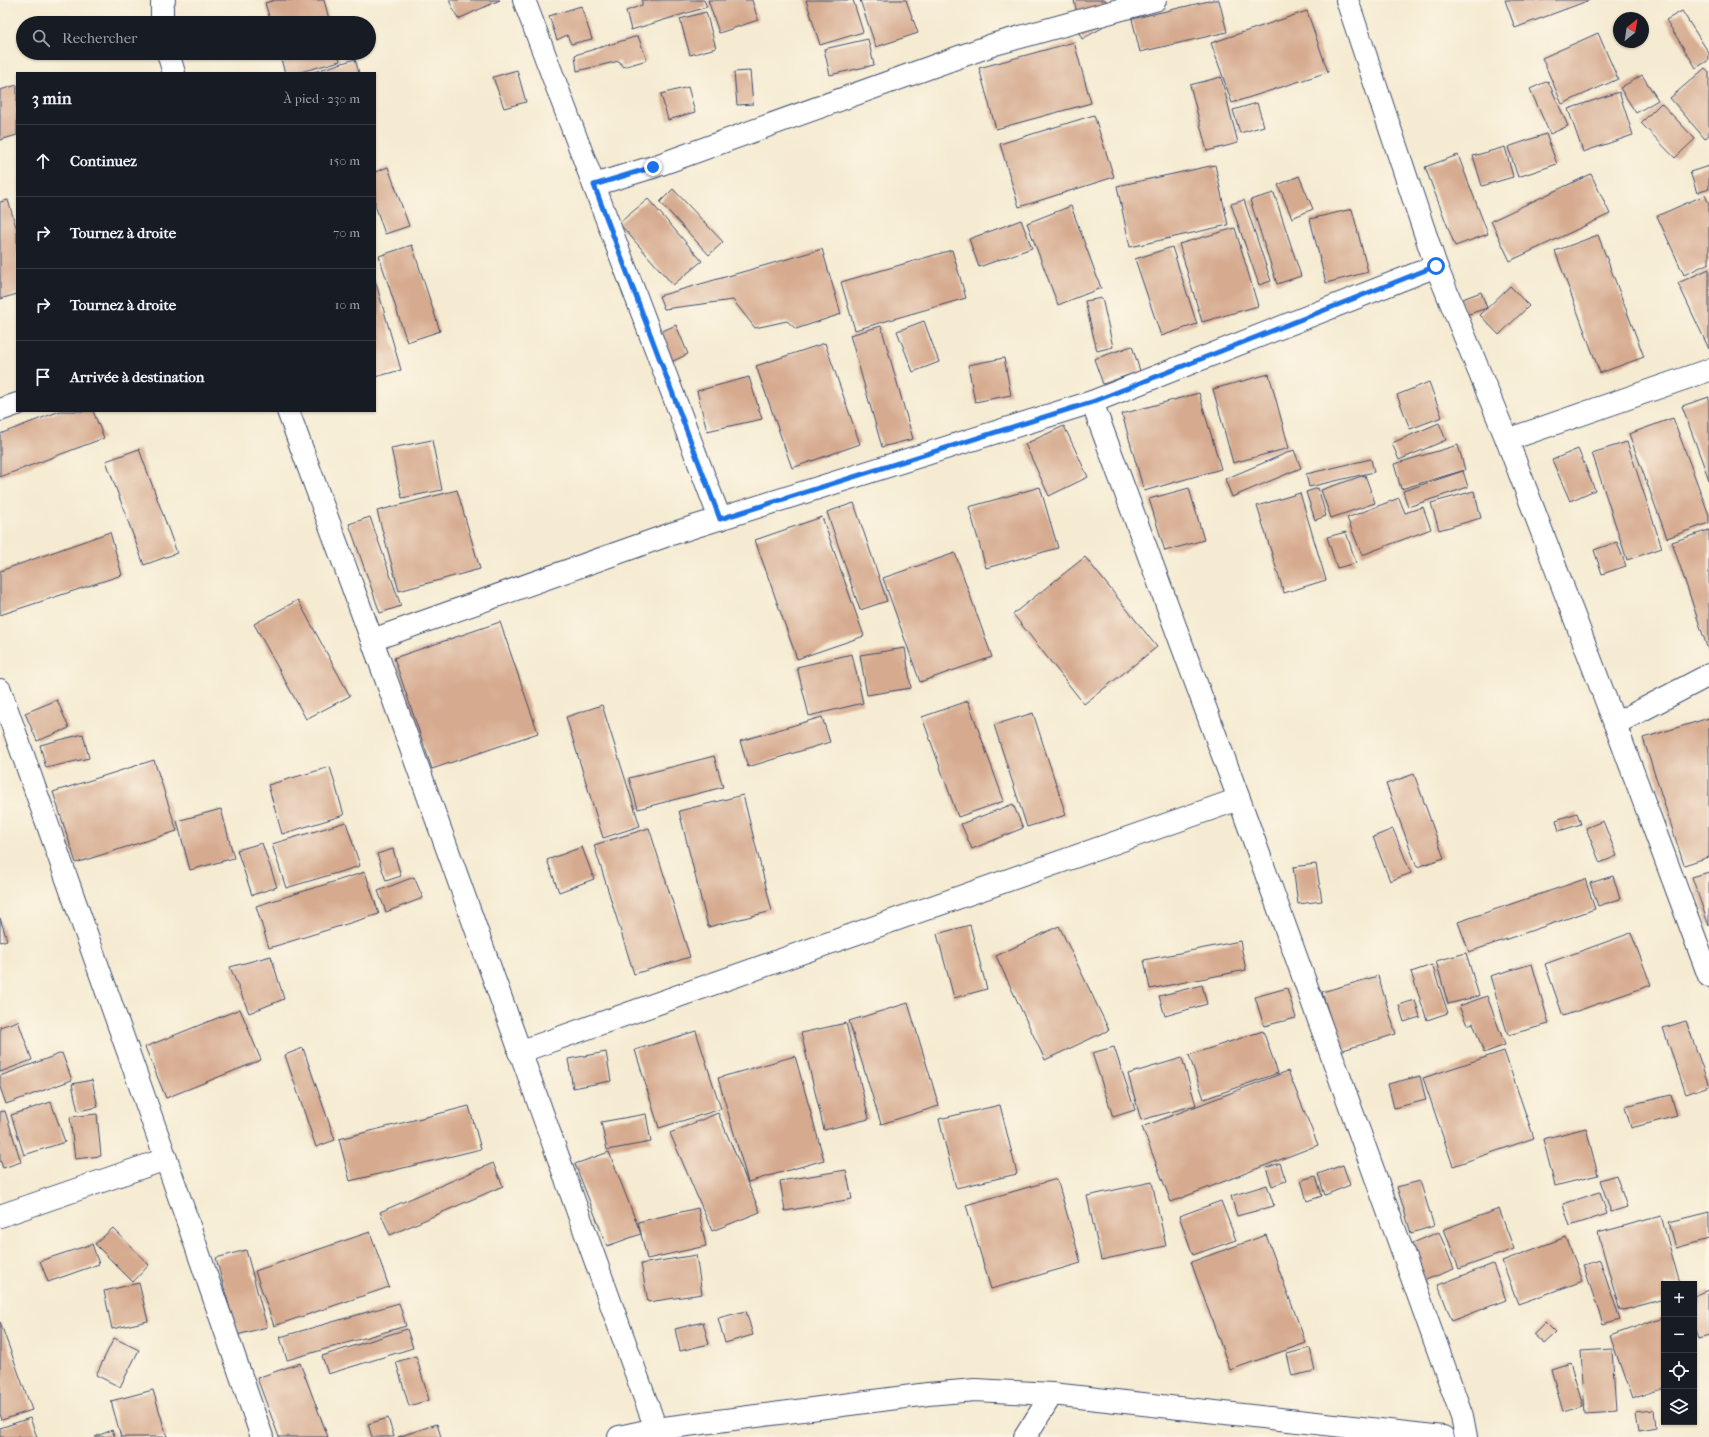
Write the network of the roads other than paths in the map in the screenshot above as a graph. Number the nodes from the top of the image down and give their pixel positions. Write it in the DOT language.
graph roads {
  1 [pos="164,0"];
  2 [pos="524,0"];
  3 [pos="1155,0"];
  4 [pos="1347,0"];
  5 [pos="162,16"];
  6 [pos="170,60"];
  7 [pos="174,72"];
  8 [pos="594,185"];
  9 [pos="1436,266"];
  10 [pos="1709,370"];
  11 [pos="1092,402"];
  12 [pos="16,404"];
  13 [pos="0,410"];
  14 [pos="288,412"];
  15 [pos="1507,440"];
  16 [pos="720,519"];
  17 [pos="372,640"];
  18 [pos="1709,674"];
  19 [pos="0,690"];
  20 [pos="1615,724"];
  21 [pos="7,730"];
  22 [pos="1239,799"];
  23 [pos="1709,976"];
  24 [pos="519,1052"];
  25 [pos="166,1158"];
  26 [pos="0,1216"];
  27 [pos="1052,1394"];
  28 [pos="656,1429"];
  29 [pos="262,1437"];
  30 [pos="619,1437"];
  31 [pos="1025,1437"];
  32 [pos="1443,1437"];
  33 [pos="1466,1437"];
  1 -- 5 [label="street"];
  2 -- 8 [label="street"];
  3 -- 8 [label="street"];
  4 -- 9 [label="street"];
  6 -- 7 [label="street"];
  8 -- 16 [label="street"];
  9 -- 11 [label="street"];
  9 -- 15 [label="street"];
  10 -- 15 [label="street"];
  11 -- 16 [label="street"];
  11 -- 22 [label="street"];
  12 -- 13 [label="street"];
  14 -- 17 [label="street"];
  15 -- 20 [label="street"];
  16 -- 17 [label="street"];
  17 -- 24 [label="street"];
  18 -- 20 [label="street"];
  19 -- 21 [label="street"];
  20 -- 23 [label="street"];
  21 -- 25 [label="street"];
  22 -- 24 [label="street"];
  22 -- 33 [label="street"];
  24 -- 28 [label="street"];
  25 -- 26 [label="street"];
  25 -- 29 [label="street"];
  27 -- 28 [label="street"];
  27 -- 31 [label="street"];
  27 -- 32 [label="street"];
  28 -- 30 [label="street"];
}
